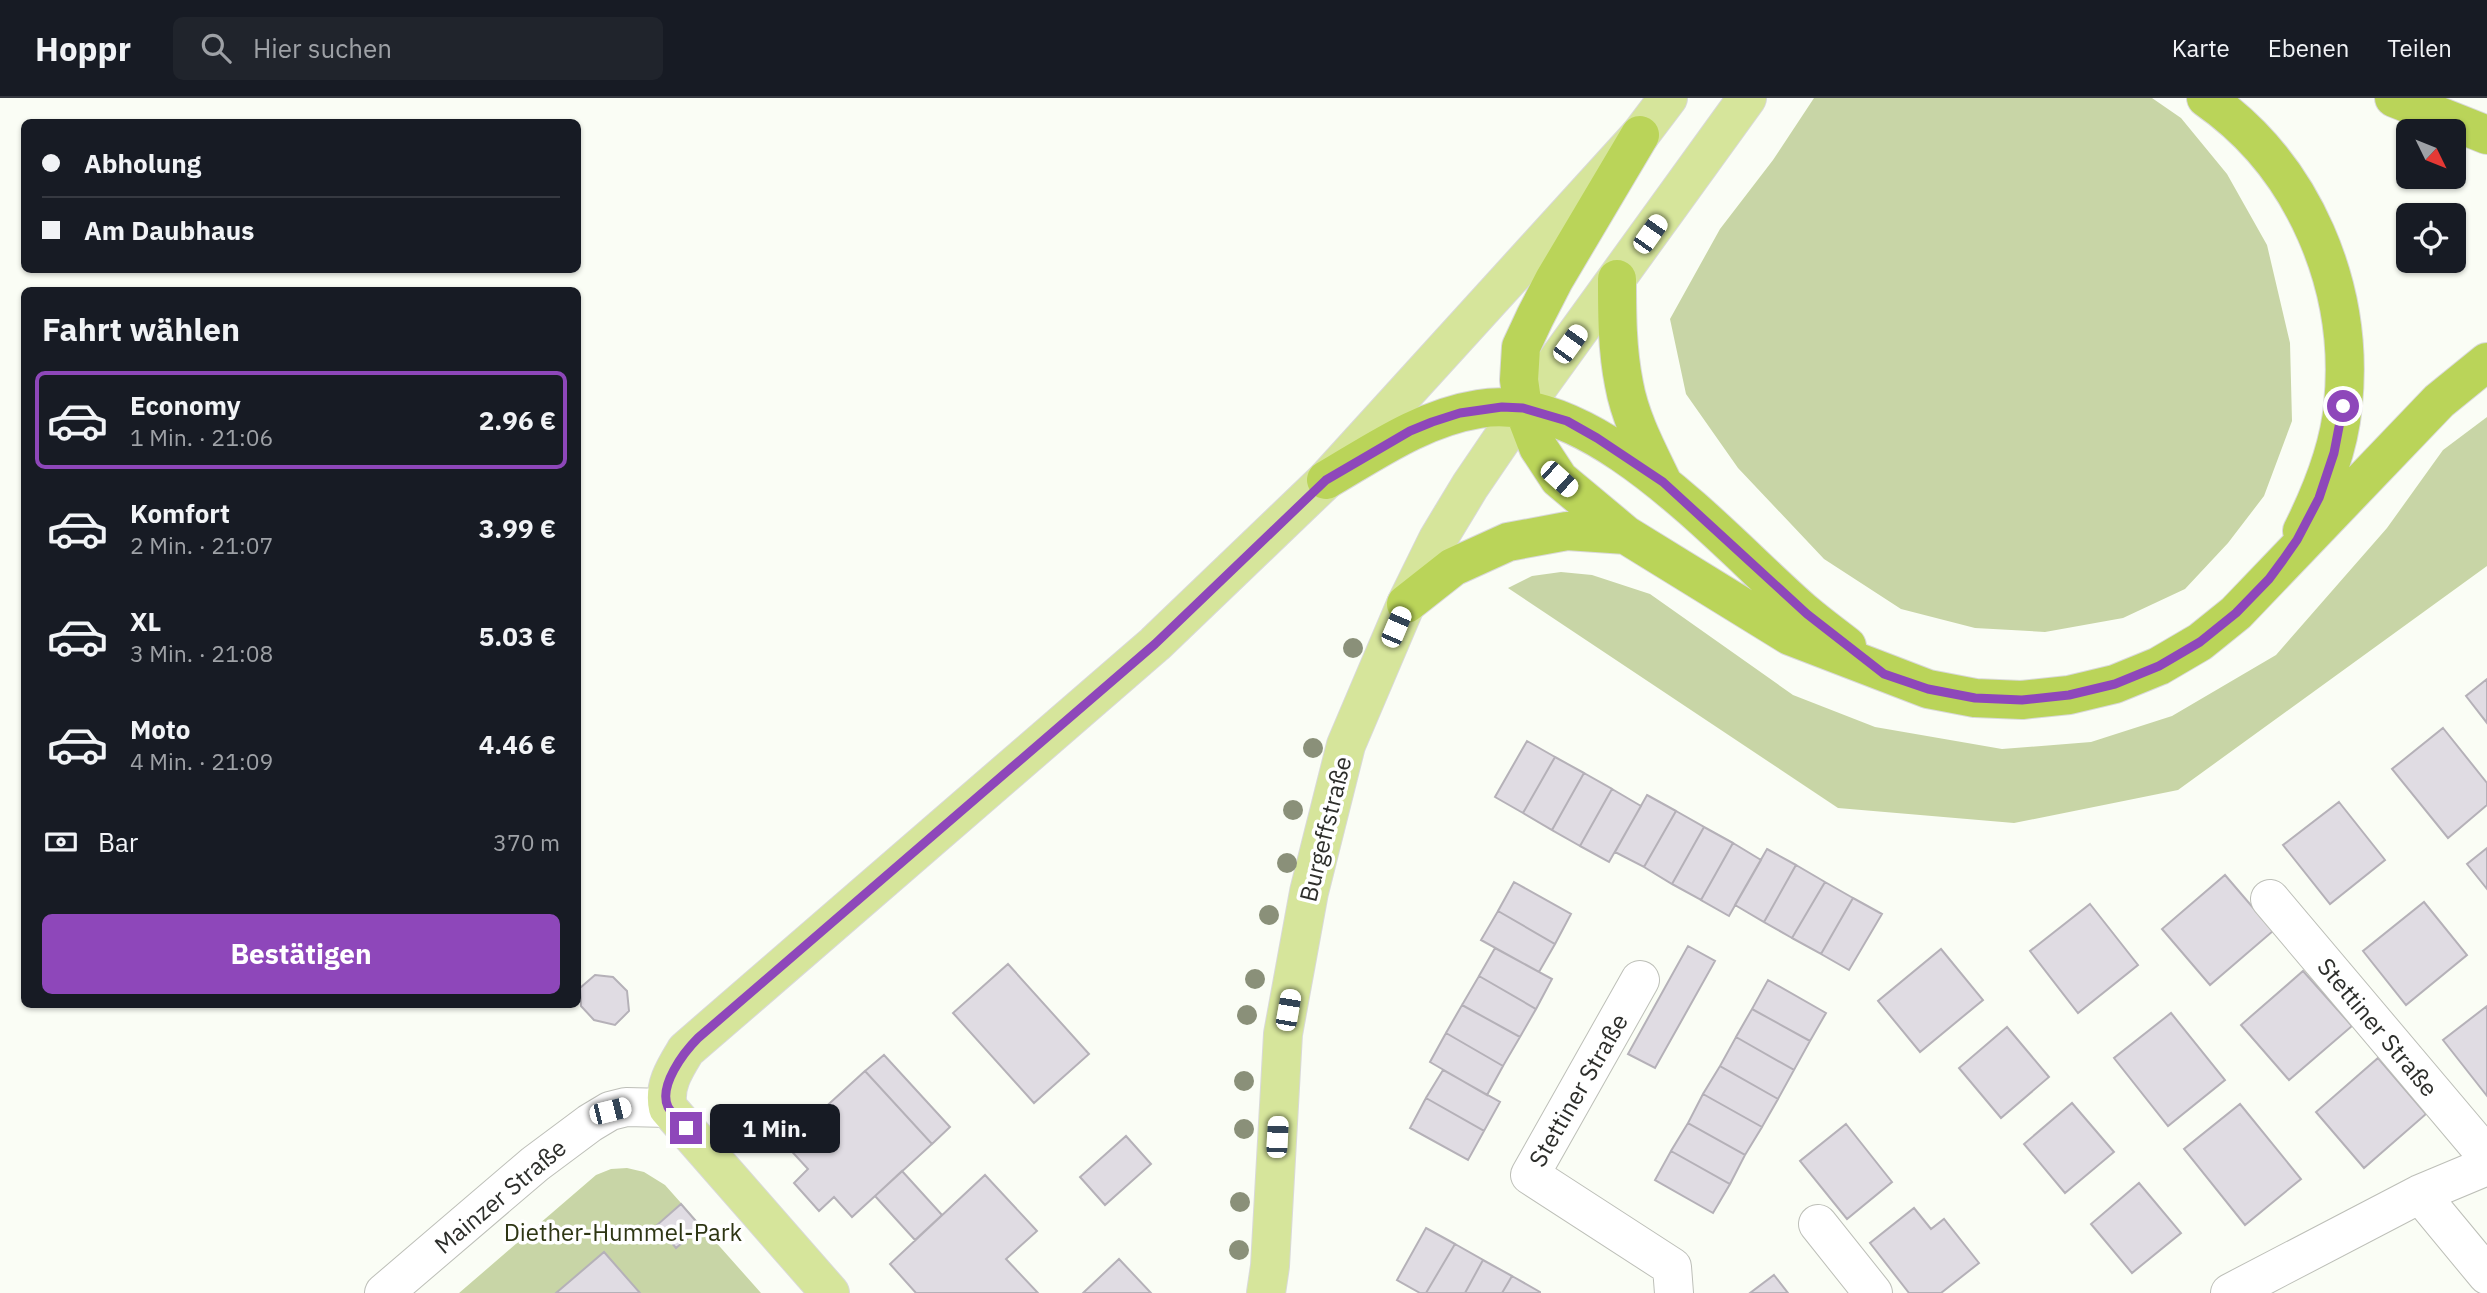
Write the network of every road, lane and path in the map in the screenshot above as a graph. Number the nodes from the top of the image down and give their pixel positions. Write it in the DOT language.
graph roads {
  1 [pos="1668,98"];
  2 [pos="1746,98"];
  3 [pos="2206,98"];
  4 [pos="2394,98"];
  5 [pos="1640,135"];
  6 [pos="2487,135"];
  7 [pos="1617,279"];
  8 [pos="2487,362"];
  9 [pos="1523,408"];
  10 [pos="1326,480"];
  11 [pos="1663,482"];
  12 [pos="1626,535"];
  13 [pos="2269,579"];
  14 [pos="1406,604"];
  15 [pos="1884,674"];
  16 [pos="2270,899"];
  17 [pos="1640,980"];
  18 [pos="668,1108"];
  19 [pos="2487,1156"];
  20 [pos="2487,1166"];
  21 [pos="2420,1194"];
  22 [pos="1818,1224"];
  23 [pos="2487,1275"];
  24 [pos="2487,1282"];
  25 [pos="384,1293"];
  26 [pos="830,1293"];
  27 [pos="1266,1293"];
  28 [pos="1674,1293"];
  29 [pos="1873,1293"];
  30 [pos="2230,1293"];
  31 [pos="2464,1293"];
  1 -- 5 [label="main road"];
  2 -- 7 [label="main road, Burgeffstraße"];
  3 -- 13 [label="highway"];
  4 -- 6 [label="highway"];
  5 -- 9 [label="highway"];
  5 -- 10 [label="main road"];
  7 -- 9 [label="main road, Burgeffstraße"];
  7 -- 11 [label="highway"];
  8 -- 13 [label="highway"];
  9 -- 10 [label="highway"];
  9 -- 11 [label="highway"];
  9 -- 12 [label="highway"];
  9 -- 14 [label="main road, Burgeffstraße"];
  10 -- 18 [label="main road"];
  11 -- 15 [label="highway"];
  12 -- 14 [label="highway"];
  12 -- 15 [label="highway"];
  13 -- 15 [label="highway"];
  14 -- 27 [label="main road, Burgeffstraße"];
  16 -- 19 [label="street, Stettiner Straße"];
  17 -- 28 [label="street, Stettiner Straße"];
  18 -- 25 [label="street, Mainzer Straße"];
  18 -- 26 [label="main road"];
  20 -- 21 [label="street"];
  21 -- 23 [label="street"];
  21 -- 30 [label="street"];
  22 -- 29 [label="street"];
  24 -- 31 [label="street"];
}
